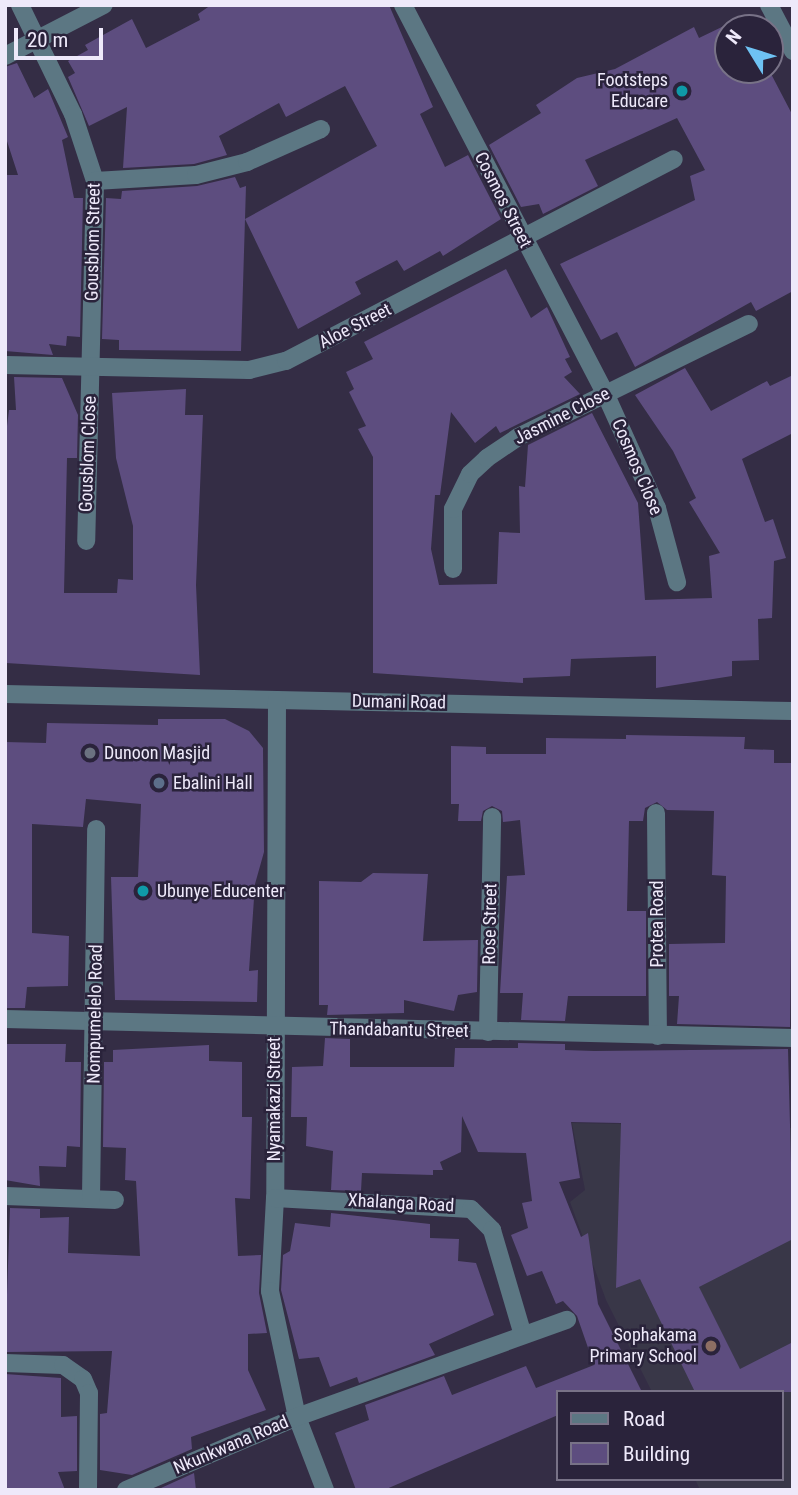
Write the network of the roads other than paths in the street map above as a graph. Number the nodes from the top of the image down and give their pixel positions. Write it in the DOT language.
graph roads {
  1 [pos="20,5"];
  2 [pos="104,5"];
  3 [pos="402,5"];
  4 [pos="769,5"];
  5 [pos="38,39"];
  6 [pos="793,51"];
  7 [pos="5,56"];
  8 [pos="321,129"];
  9 [pos="674,159"];
  10 [pos="95,181"];
  11 [pos="524,241"];
  12 [pos="749,324"];
  13 [pos="5,365"];
  14 [pos="91,368"];
  15 [pos="605,393"];
  16 [pos="86,541"];
  17 [pos="453,569"];
  18 [pos="677,582"];
  19 [pos="5,694"];
  20 [pos="277,700"];
  21 [pos="793,711"];
  22 [pos="656,813"];
  23 [pos="492,817"];
  24 [pos="96,828"];
  25 [pos="5,1019"];
  26 [pos="96,1024"];
  27 [pos="274,1028"];
  28 [pos="488,1032"];
  29 [pos="658,1036"];
  30 [pos="793,1038"];
  31 [pos="5,1196"];
  32 [pos="91,1198"];
  33 [pos="275,1198"];
  34 [pos="115,1200"];
  35 [pos="568,1320"];
  36 [pos="523,1335"];
  37 [pos="5,1363"];
  38 [pos="297,1418"];
  39 [pos="88,1490"];
  40 [pos="126,1490"];
  41 [pos="325,1490"];
  1 -- 5 [label="street, Gousblom Street"];
  2 -- 5 [label="street"];
  3 -- 11 [label="street, Cosmos Street"];
  4 -- 6 [label="street"];
  5 -- 7 [label="street"];
  5 -- 10 [label="street, Gousblom Street"];
  8 -- 10 [label="street"];
  9 -- 11 [label="street, Aloe Street"];
  10 -- 14 [label="street, Gousblom Street"];
  11 -- 14 [label="street, Aloe Street"];
  11 -- 15 [label="street, Cosmos Street"];
  12 -- 15 [label="street, Jasmine Close"];
  13 -- 14 [label="street, Aloe Street"];
  14 -- 16 [label="street, Gousblom Close"];
  15 -- 17 [label="street, Jasmine Close"];
  15 -- 18 [label="street, Cosmos Close"];
  19 -- 20 [label="street, Dumani Road"];
  20 -- 21 [label="street, Dumani Road"];
  20 -- 27 [label="street, Nyamakazi Street"];
  22 -- 29 [label="street, Protea Road"];
  23 -- 28 [label="street, Rose Street"];
  24 -- 26 [label="street, Nompumelelo Road"];
  25 -- 26 [label="street, Thandabantu Street"];
  26 -- 27 [label="street, Thandabantu Street"];
  26 -- 32 [label="street, Nompumelelo Road"];
  27 -- 28 [label="street, Thandabantu Street"];
  27 -- 33 [label="street, Nyamakazi Street"];
  28 -- 29 [label="street, Thandabantu Street"];
  29 -- 30 [label="street, Thandabantu Street"];
  31 -- 32 [label="street"];
  32 -- 34 [label="street"];
  33 -- 36 [label="street, Xhalanga Road"];
  33 -- 38 [label="street, Nyamakazi Street"];
  35 -- 36 [label="street"];
  36 -- 38 [label="street"];
  37 -- 39 [label="street"];
  38 -- 40 [label="street, Nkunkwana Road"];
  38 -- 41 [label="street, Nyamakazi Street"];
}
